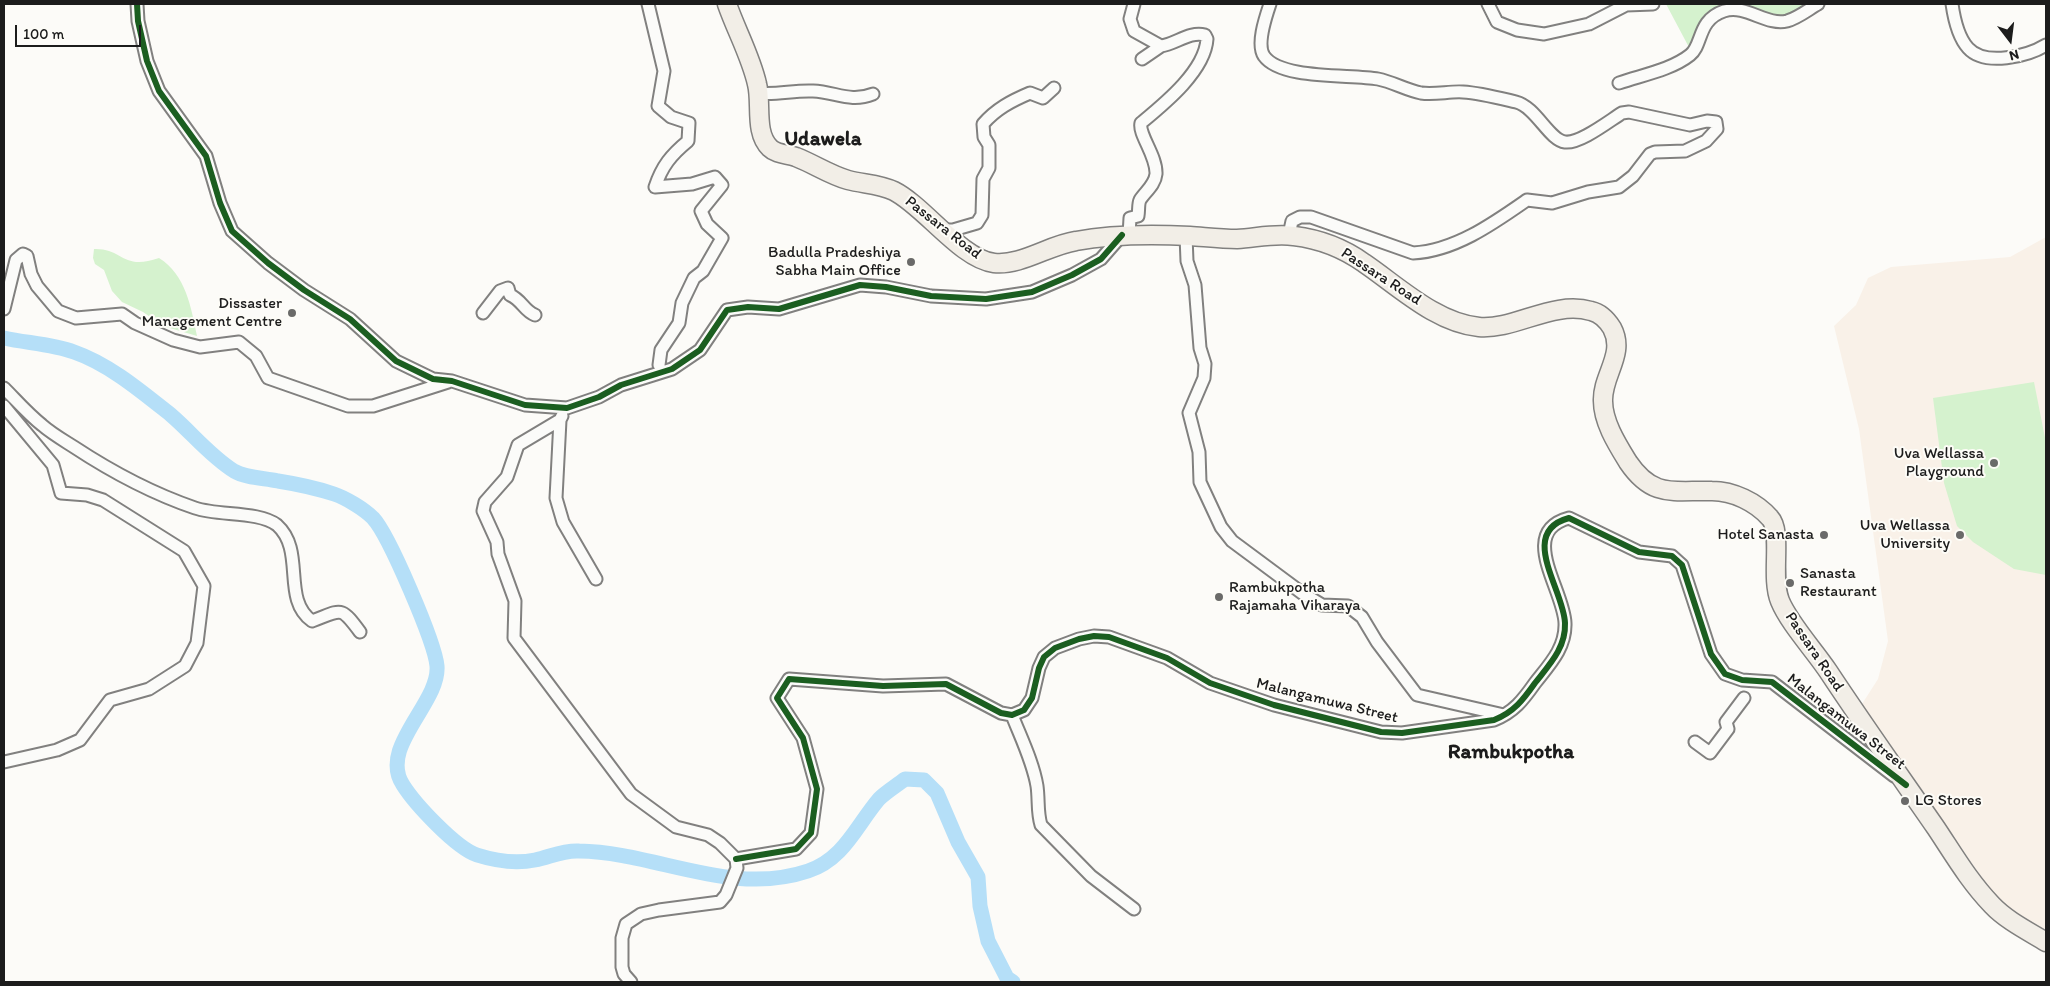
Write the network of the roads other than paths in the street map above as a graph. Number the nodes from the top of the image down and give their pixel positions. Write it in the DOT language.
graph roads {
  1 [pos="137,4"];
  2 [pos="648,4"];
  3 [pos="728,4"];
  4 [pos="1134,4"];
  5 [pos="1270,4"];
  6 [pos="1488,4"];
  7 [pos="1653,4"];
  8 [pos="1818,4"];
  9 [pos="1952,4"];
  10 [pos="2046,45"];
  11 [pos="1161,46"];
  12 [pos="1142,59"];
  13 [pos="1619,84"];
  14 [pos="1054,88"];
  15 [pos="758,93"];
  16 [pos="874,94"];
  17 [pos="943,230"];
  18 [pos="1126,235"];
  19 [pos="1288,235"];
  20 [pos="1186,236"];
  21 [pos="6,291"];
  22 [pos="4,308"];
  23 [pos="483,313"];
  24 [pos="535,315"];
  25 [pos="659,365"];
  26 [pos="452,381"];
  27 [pos="4,388"];
  28 [pos="4,406"];
  29 [pos="567,408"];
  30 [pos="560,420"];
  31 [pos="596,579"];
  32 [pos="360,632"];
  33 [pos="1744,698"];
  34 [pos="1012,715"];
  35 [pos="1506,715"];
  36 [pos="1695,742"];
  37 [pos="4,762"];
  38 [pos="1906,785"];
  39 [pos="736,864"];
  40 [pos="1134,909"];
  41 [pos="2046,942"];
  42 [pos="631,982"];
  1 -- 26 [label="street"];
  2 -- 25 [label="street"];
  3 -- 15 [label="highway, Passara Road"];
  4 -- 11 [label="street"];
  5 -- 19 [label="street"];
  6 -- 7 [label="street"];
  8 -- 13 [label="street"];
  9 -- 10 [label="street"];
  11 -- 12 [label="street"];
  11 -- 18 [label="street"];
  14 -- 17 [label="street"];
  15 -- 16 [label="street"];
  15 -- 17 [label="highway, Passara Road"];
  17 -- 18 [label="highway, Passara Road"];
  18 -- 20 [label="highway, Passara Road"];
  18 -- 29 [label="street"];
  19 -- 20 [label="highway, Passara Road"];
  19 -- 38 [label="highway, Passara Road"];
  20 -- 35 [label="street"];
  21 -- 22 [label="street"];
  21 -- 26 [label="street"];
  23 -- 24 [label="street"];
  26 -- 29 [label="street"];
  27 -- 32 [label="street"];
  28 -- 37 [label="street"];
  29 -- 30 [label="street"];
  30 -- 31 [label="street"];
  30 -- 39 [label="street"];
  33 -- 36 [label="street"];
  34 -- 35 [label="street, Malangamuwa Street"];
  34 -- 39 [label="street"];
  34 -- 40 [label="street"];
  35 -- 38 [label="street, Malangamuwa Street"];
  38 -- 41 [label="highway, Passara Road"];
  39 -- 42 [label="street"];
}
